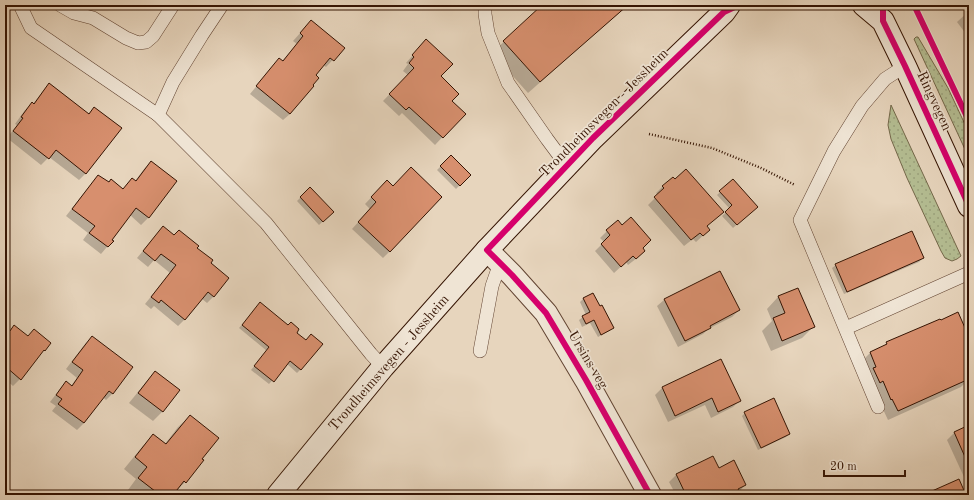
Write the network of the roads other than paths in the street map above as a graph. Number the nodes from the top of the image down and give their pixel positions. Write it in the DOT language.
graph roads {
  1 [pos="20,5"];
  2 [pos="60,5"];
  3 [pos="174,5"];
  4 [pos="222,5"];
  5 [pos="484,5"];
  6 [pos="864,5"];
  7 [pos="731,8"];
  8 [pos="883,13"];
  9 [pos="905,66"];
  10 [pos="158,115"];
  11 [pos="567,166"];
  12 [pos="969,206"];
  13 [pos="494,257"];
  14 [pos="969,273"];
  15 [pos="846,328"];
  16 [pos="480,351"];
  17 [pos="383,367"];
  18 [pos="878,407"];
  19 [pos="278,495"];
  20 [pos="650,495"];
  1 -- 10 [label="lane"];
  2 -- 3 [label="lane"];
  4 -- 10 [label="lane"];
  5 -- 11 [label="lane"];
  6 -- 8 [label="main road, Ringvegen"];
  7 -- 11 [label="main road, Trondheimsvegen - Jessheim"];
  8 -- 9 [label="main road, Ringvegen"];
  9 -- 12 [label="main road, Ringvegen"];
  9 -- 15 [label="lane"];
  10 -- 17 [label="lane"];
  11 -- 13 [label="main road, Trondheimsvegen - Jessheim"];
  13 -- 16 [label="lane"];
  13 -- 17 [label="main road, Trondheimsvegen - Jessheim"];
  13 -- 20 [label="main road, Ursins veg"];
  14 -- 15 [label="lane"];
  15 -- 18 [label="lane"];
  17 -- 19 [label="main road, Trondheimsvegen - Jessheim"];
}
